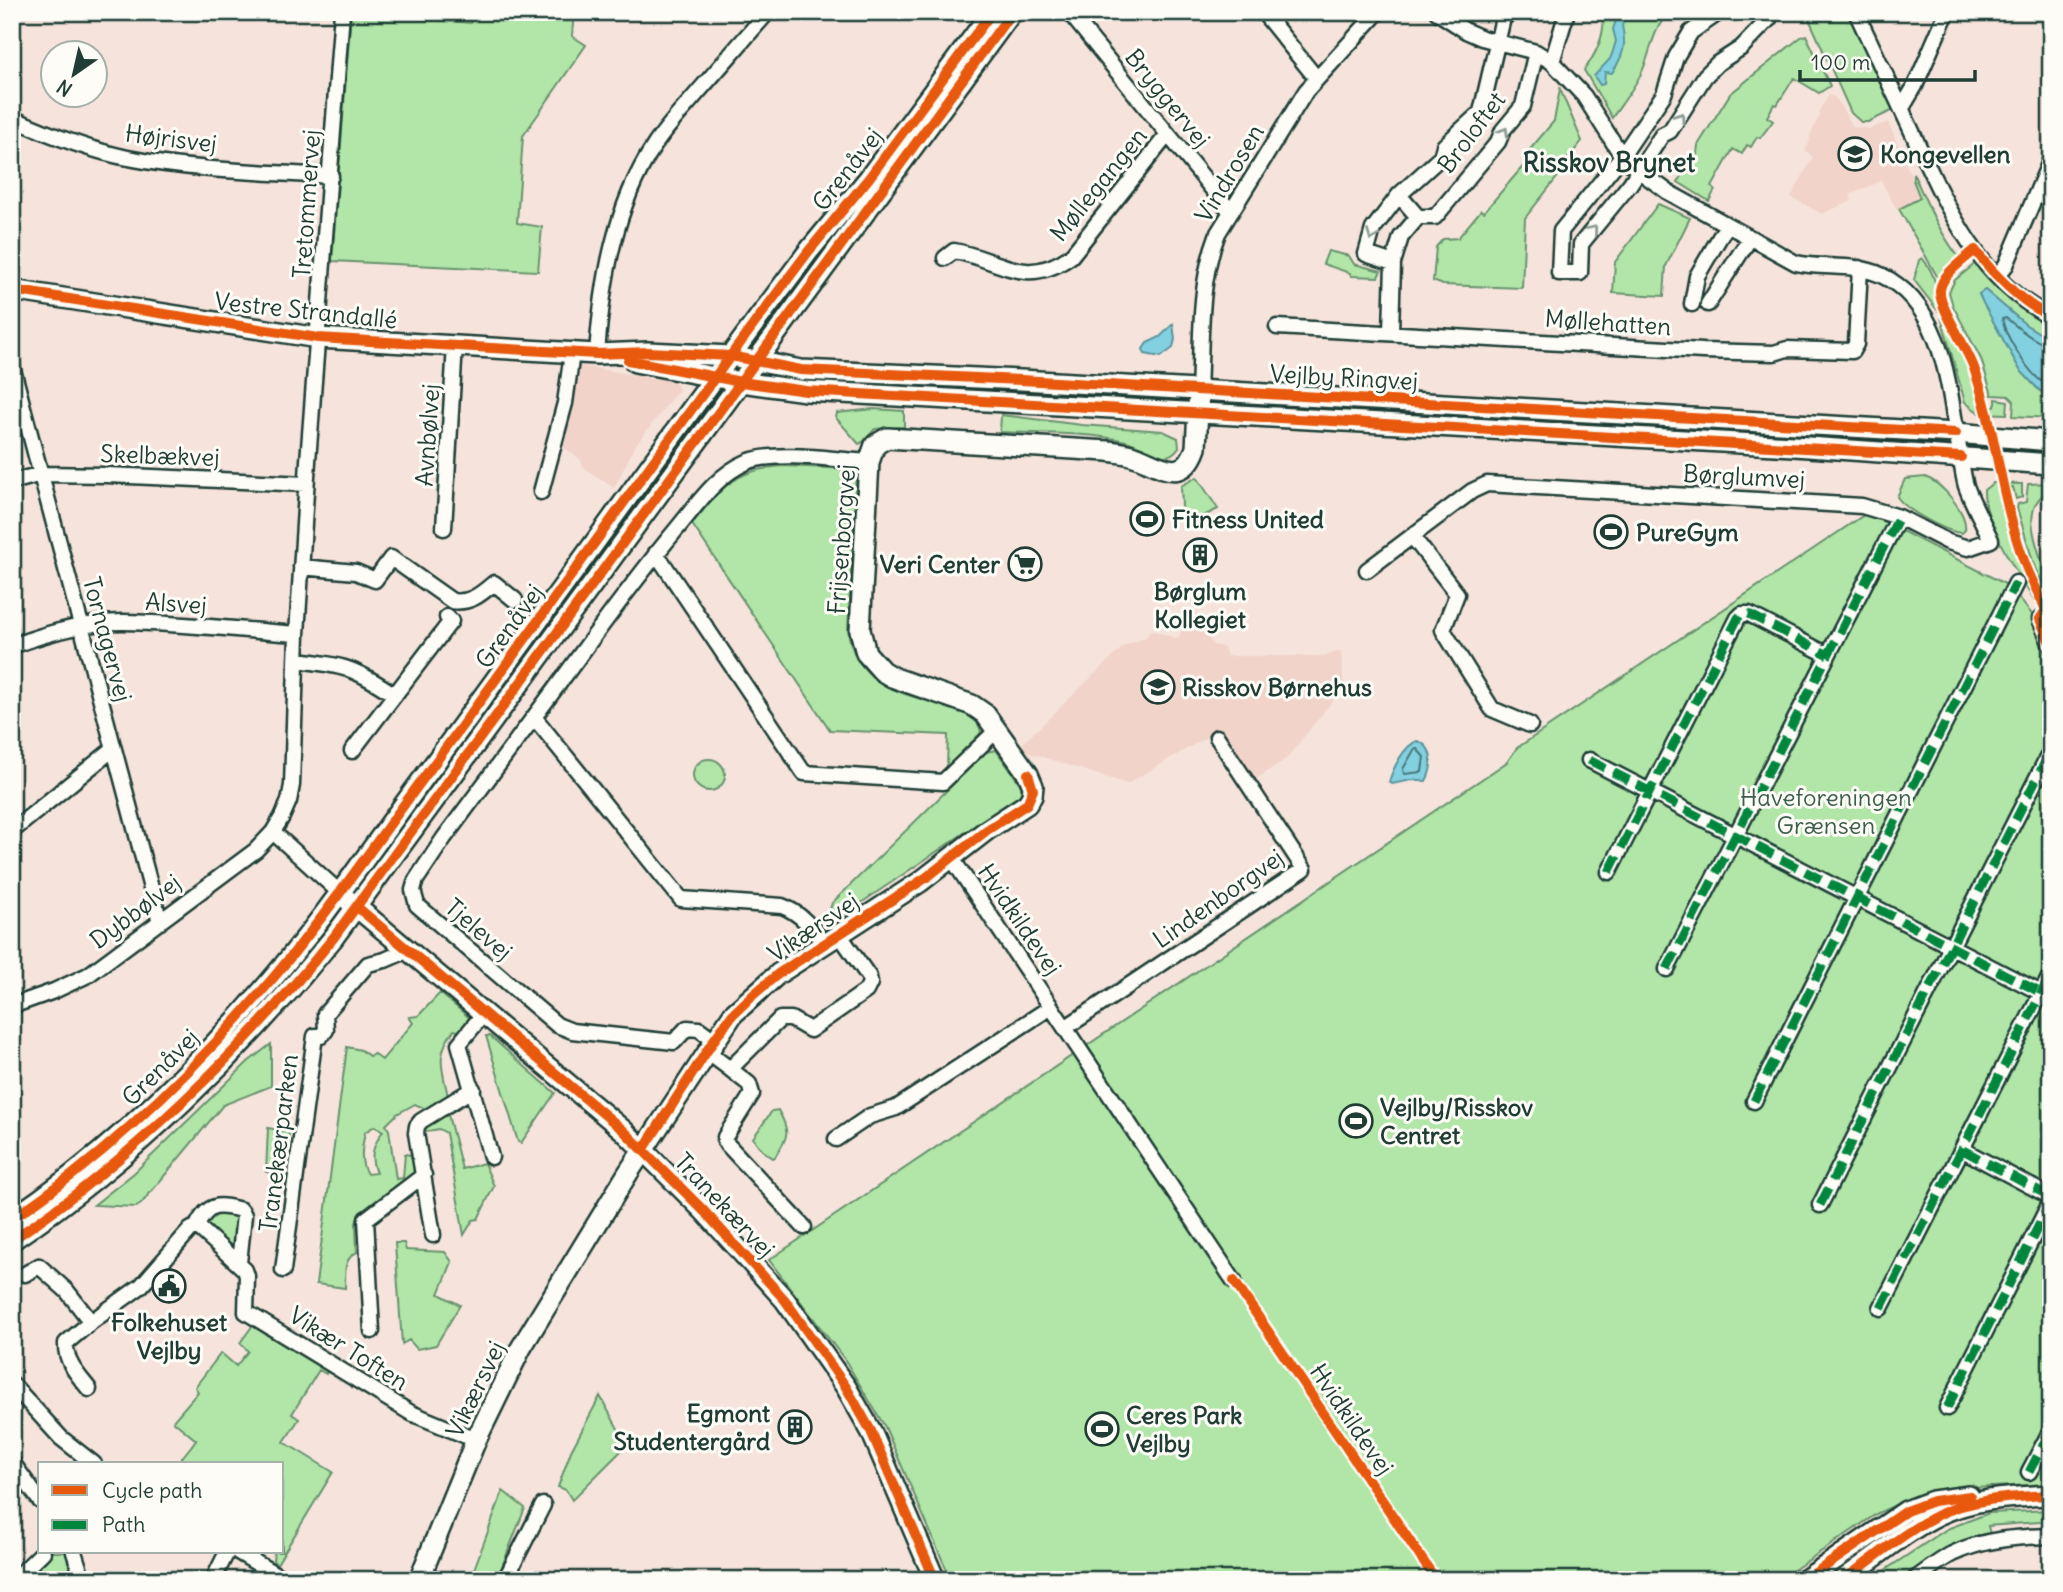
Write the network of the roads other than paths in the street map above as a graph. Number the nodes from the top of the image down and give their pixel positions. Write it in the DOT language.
graph roads {
  1 [pos="342,12"];
  2 [pos="768,12"];
  3 [pos="992,12"];
  4 [pos="1012,12"];
  5 [pos="1069,12"];
  6 [pos="1263,12"];
  7 [pos="1377,12"];
  8 [pos="1437,12"];
  9 [pos="1512,12"];
  10 [pos="1567,12"];
  11 [pos="1720,12"];
  12 [pos="1762,12"];
  13 [pos="1856,12"];
  14 [pos="1947,12"];
  15 [pos="1497,42"];
  16 [pos="1536,52"];
  17 [pos="1552,62"];
  18 [pos="1317,79"];
  19 [pos="1902,108"];
  20 [pos="12,118"];
  21 [pos="1168,134"];
  22 [pos="1622,156"];
  23 [pos="2051,159"];
  24 [pos="1638,170"];
  25 [pos="331,176"];
  26 [pos="1399,195"];
  27 [pos="1231,212"];
  28 [pos="1418,217"];
  29 [pos="1727,225"];
  30 [pos="1750,237"];
  31 [pos="945,258"];
  32 [pos="1393,263"];
  33 [pos="1860,268"];
  34 [pos="1997,276"];
  35 [pos="12,290"];
  36 [pos="1692,304"];
  37 [pos="1707,304"];
  38 [pos="2051,317"];
  39 [pos="1277,327"];
  40 [pos="1391,332"];
  41 [pos="317,338"];
  42 [pos="455,345"];
  43 [pos="572,353"];
  44 [pos="597,354"];
  45 [pos="731,356"];
  46 [pos="757,361"];
  47 [pos="12,366"];
  48 [pos="716,376"];
  49 [pos="741,382"];
  50 [pos="1199,390"];
  51 [pos="1198,413"];
  52 [pos="1956,433"];
  53 [pos="2051,441"];
  54 [pos="1961,457"];
  55 [pos="869,462"];
  56 [pos="2051,464"];
  57 [pos="41,474"];
  58 [pos="12,482"];
  59 [pos="306,484"];
  60 [pos="541,492"];
  61 [pos="1899,517"];
  62 [pos="443,528"];
  63 [pos="1412,536"];
  64 [pos="656,553"];
  65 [pos="301,567"];
  66 [pos="1367,570"];
  67 [pos="2016,583"];
  68 [pos="515,600"];
  69 [pos="447,617"];
  70 [pos="2040,619"];
  71 [pos="81,627"];
  72 [pos="297,634"];
  73 [pos="2051,645"];
  74 [pos="12,646"];
  75 [pos="1828,655"];
  76 [pos="296,660"];
  77 [pos="395,695"];
  78 [pos="534,717"];
  79 [pos="1530,725"];
  80 [pos="998,730"];
  81 [pos="1217,737"];
  82 [pos="113,749"];
  83 [pos="2051,750"];
  84 [pos="352,751"];
  85 [pos="1589,760"];
  86 [pos="1028,774"];
  87 [pos="1650,792"];
  88 [pos="12,831"];
  89 [pos="273,832"];
  90 [pos="1736,835"];
  91 [pos="951,857"];
  92 [pos="1609,872"];
  93 [pos="339,892"];
  94 [pos="1857,896"];
  95 [pos="357,907"];
  96 [pos="160,922"];
  97 [pos="832,939"];
  98 [pos="1951,945"];
  99 [pos="408,950"];
  100 [pos="1667,969"];
  101 [pos="2051,974"];
  102 [pos="2046,995"];
  103 [pos="12,1006"];
  104 [pos="1051,1007"];
  105 [pos="485,1012"];
  106 [pos="1065,1028"];
  107 [pos="710,1045"];
  108 [pos="730,1069"];
  109 [pos="472,1089"];
  110 [pos="1754,1101"];
  111 [pos="836,1139"];
  112 [pos="643,1150"];
  113 [pos="1963,1150"];
  114 [pos="491,1157"];
  115 [pos="424,1175"];
  116 [pos="2051,1199"];
  117 [pos="1820,1205"];
  118 [pos="12,1219"];
  119 [pos="197,1226"];
  120 [pos="804,1227"];
  121 [pos="433,1235"];
  122 [pos="12,1240"];
  123 [pos="239,1263"];
  124 [pos="284,1270"];
  125 [pos="25,1274"];
  126 [pos="1234,1281"];
  127 [pos="1881,1308"];
  128 [pos="91,1322"];
  129 [pos="372,1331"];
  130 [pos="12,1384"];
  131 [pos="89,1389"];
  132 [pos="1947,1408"];
  133 [pos="2051,1430"];
  134 [pos="476,1440"];
  135 [pos="74,1458"];
  136 [pos="12,1462"];
  137 [pos="2029,1472"];
  138 [pos="2051,1495"];
  139 [pos="38,1498"];
  140 [pos="2004,1498"];
  141 [pos="543,1505"];
  142 [pos="2051,1536"];
  143 [pos="41,1554"];
  144 [pos="75,1554"];
  145 [pos="227,1554"];
  146 [pos="241,1554"];
  147 [pos="14,1580"];
  148 [pos="83,1580"];
  149 [pos="213,1580"];
  150 [pos="285,1580"];
  151 [pos="419,1580"];
  152 [pos="505,1580"];
  153 [pos="935,1580"];
  154 [pos="1805,1580"];
  155 [pos="1843,1580"];
  156 [pos="1914,1580"];
  1 -- 25 [label="street, Tretommervej"];
  2 -- 44 [label="street"];
  3 -- 45 [label="street, Grenåvej"];
  4 -- 46 [label="street, Grenåvej"];
  5 -- 21 [label="street, Bryggervej"];
  6 -- 18 [label="street"];
  7 -- 18 [label="street, Vindrosen"];
  8 -- 15 [label="street"];
  9 -- 15 [label="street, Broloftet"];
  10 -- 17 [label="street"];
  11 -- 22 [label="street"];
  24 -- 12 [label="street, one-way"];
  13 -- 19 [label="street"];
  14 -- 19 [label="street"];
  15 -- 16 [label="street"];
  15 -- 26 [label="street, Broloftet"];
  16 -- 17 [label="street"];
  28 -- 16 [label="street, Broloftet, one-way"];
  17 -- 22 [label="street"];
  18 -- 27 [label="street, Vindrosen"];
  19 -- 34 [label="street"];
  20 -- 25 [label="street, Højrisvej"];
  21 -- 27 [label="street, Bryggervej"];
  21 -- 31 [label="street, Møllegangen"];
  22 -- 24 [label="street"];
  22 -- 24 [label="street, one-way"];
  23 -- 34 [label="street"];
  24 -- 29 [label="street"];
  25 -- 41 [label="street, Tretommervej"];
  26 -- 28 [label="street"];
  26 -- 32 [label="street, Broloftet, one-way"];
  27 -- 50 [label="street, Vindrosen"];
  28 -- 32 [label="street, Broloftet"];
  29 -- 30 [label="street"];
  29 -- 36 [label="street"];
  30 -- 33 [label="street"];
  30 -- 37 [label="street"];
  32 -- 40 [label="street, Broloftet"];
  33 -- 40 [label="street, Møllehatten"];
  33 -- 52 [label="street"];
  34 -- 38 [label="street"];
  35 -- 41 [label="street, Vestre Strandallé"];
  39 -- 40 [label="street, Møllehatten"];
  41 -- 42 [label="street, Vestre Strandallé"];
  41 -- 59 [label="street, Tretommervej"];
  42 -- 43 [label="street, Vestre Strandallé"];
  42 -- 62 [label="street, Avnbølvej"];
  43 -- 44 [label="street, Vestre Strandallé"];
  43 -- 60 [label="street"];
  44 -- 45 [label="street, Vestre Strandallé"];
  44 -- 48 [label="street, Vestre Strandallé"];
  45 -- 46 [label="street, Vejlby Ringvej"];
  45 -- 48 [label="street, Grenåvej"];
  46 -- 49 [label="street, Grenåvej"];
  46 -- 50 [label="street, Vejlby Ringvej"];
  47 -- 57 [label="street, Tornagervej"];
  48 -- 49 [label="street, Vestre Strandallé"];
  48 -- 93 [label="street, Grenåvej"];
  49 -- 51 [label="street, Vejlby Ringvej"];
  49 -- 95 [label="street, Grenåvej"];
  50 -- 51 [label="street, Frijsenborgvej"];
  50 -- 52 [label="street, Vejlby Ringvej"];
  51 -- 54 [label="street, Vejlby Ringvej"];
  51 -- 55 [label="street, Frijsenborgvej"];
  52 -- 53 [label="street, Vejlby Ringvej"];
  52 -- 54 [label="street"];
  54 -- 56 [label="street, Vejlby Ringvej"];
  54 -- 61 [label="street, Børglumvej"];
  55 -- 64 [label="street, Tjelevej"];
  55 -- 80 [label="street, Frijsenborgvej"];
  57 -- 58 [label="street, Skelbækvej"];
  57 -- 59 [label="street, Skelbækvej"];
  57 -- 71 [label="street, Tornagervej"];
  59 -- 65 [label="street, Tretommervej"];
  61 -- 63 [label="street, Børglumvej"];
  61 -- 75 [label="street"];
  63 -- 66 [label="street, Børglumvej"];
  63 -- 79 [label="street"];
  64 -- 78 [label="street, Tjelevej"];
  64 -- 80 [label="street"];
  65 -- 68 [label="street"];
  65 -- 72 [label="street, Tretommervej"];
  67 -- 94 [label="street"];
  69 -- 77 [label="street"];
  70 -- 73 [label="street"];
  71 -- 72 [label="street, Alsvej"];
  71 -- 74 [label="street, Alsvej"];
  71 -- 82 [label="street, Tornagervej"];
  72 -- 76 [label="street, Tretommervej"];
  75 -- 87 [label="street"];
  75 -- 90 [label="street"];
  76 -- 77 [label="street"];
  76 -- 89 [label="street, Tretommervej"];
  77 -- 84 [label="street"];
  78 -- 97 [label="street"];
  78 -- 107 [label="street, Tjelevej"];
  80 -- 86 [label="street, Frijsenborgvej"];
  81 -- 106 [label="street, Lindenborgvej"];
  82 -- 88 [label="street"];
  82 -- 96 [label="street, Tornagervej"];
  83 -- 98 [label="street"];
  85 -- 87 [label="street"];
  86 -- 91 [label="street, Vikærsvej"];
  87 -- 90 [label="street"];
  87 -- 92 [label="street"];
  89 -- 93 [label="street, Tranekærvej"];
  89 -- 96 [label="street, Dybbølvej"];
  90 -- 94 [label="street"];
  90 -- 100 [label="street"];
  91 -- 97 [label="street, Vikærsvej"];
  91 -- 104 [label="street, Hvidkildevej"];
  93 -- 95 [label="street, Tranekærvej"];
  93 -- 118 [label="street, Grenåvej"];
  94 -- 98 [label="street"];
  94 -- 110 [label="street"];
  95 -- 99 [label="street, Tranekærvej"];
  95 -- 122 [label="street, Grenåvej"];
  96 -- 103 [label="street, Dybbølvej"];
  97 -- 107 [label="street, Vikærsvej"];
  97 -- 108 [label="street, Vikærsvej"];
  98 -- 102 [label="street"];
  98 -- 117 [label="street"];
  99 -- 105 [label="street, Tranekærvej"];
  99 -- 124 [label="street, Tranekærparken"];
  101 -- 102 [label="street"];
  102 -- 113 [label="street"];
  104 -- 106 [label="street, Hvidkildevej"];
  104 -- 111 [label="street, Hvidkildevej"];
  105 -- 109 [label="street"];
  105 -- 112 [label="street, Tranekærvej"];
  106 -- 126 [label="street, Hvidkildevej"];
  107 -- 108 [label="street"];
  107 -- 112 [label="street, Vikærsvej"];
  108 -- 120 [label="street"];
  109 -- 114 [label="street"];
  109 -- 115 [label="street"];
  112 -- 134 [label="street, Vikærsvej"];
  112 -- 153 [label="street, Tranekærvej"];
  113 -- 116 [label="street"];
  113 -- 127 [label="street"];
  115 -- 121 [label="street"];
  115 -- 129 [label="street"];
  116 -- 132 [label="street"];
  119 -- 123 [label="street"];
  119 -- 123 [label="street, Vikær Toften"];
  119 -- 128 [label="street, Vikær Toften"];
  123 -- 134 [label="street, Vikær Toften"];
  125 -- 128 [label="street"];
  128 -- 131 [label="street, Vikær Toften"];
  130 -- 135 [label="street"];
  133 -- 137 [label="street"];
  134 -- 151 [label="street, Vikærsvej"];
  136 -- 139 [label="street"];
  138 -- 140 [label="street"];
  140 -- 154 [label="street"];
  140 -- 155 [label="street"];
  141 -- 152 [label="street"];
  142 -- 156 [label="street"];
  143 -- 147 [label="street"];
  144 -- 148 [label="street"];
  145 -- 149 [label="street"];
  146 -- 150 [label="street"];
}
